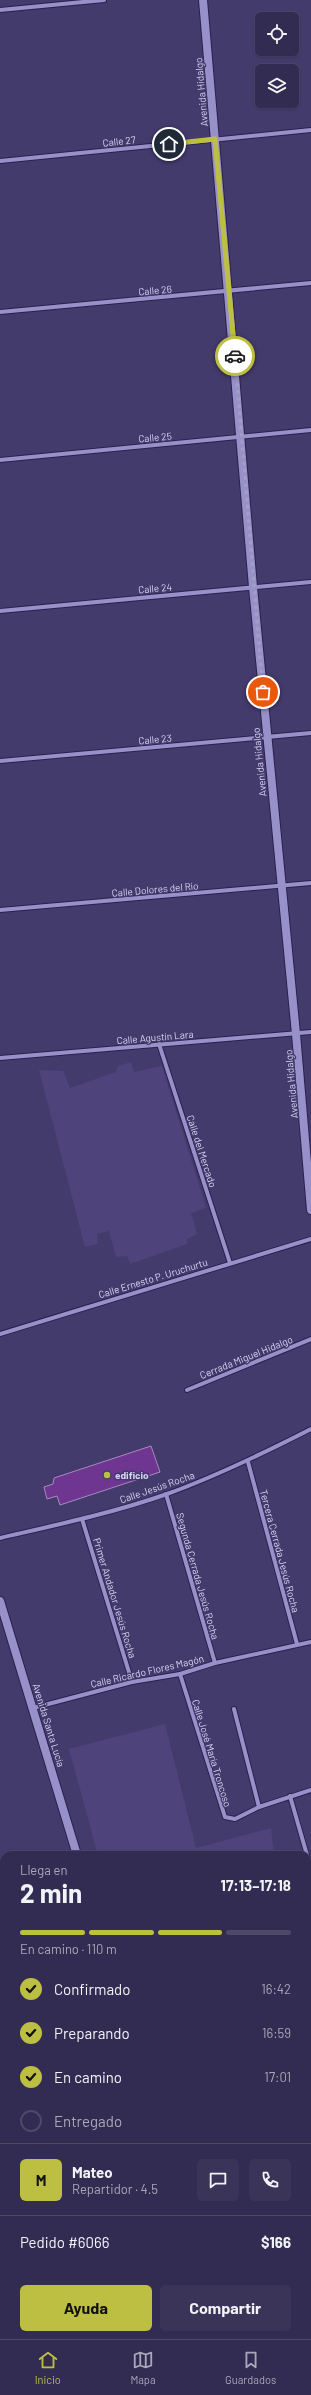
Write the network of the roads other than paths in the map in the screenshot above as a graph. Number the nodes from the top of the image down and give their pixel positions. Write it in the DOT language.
graph roads {
  1 [pos="104,0"];
  2 [pos="202,0"];
  3 [pos="0,10"];
  4 [pos="311,130"];
  5 [pos="215,139"];
  6 [pos="0,160"];
  7 [pos="311,283"];
  8 [pos="229,291"];
  9 [pos="0,312"];
  10 [pos="311,430"];
  11 [pos="242,437"];
  12 [pos="0,460"];
  13 [pos="311,582"];
  14 [pos="253,587"];
  15 [pos="0,611"];
  16 [pos="311,733"];
  17 [pos="267,737"];
  18 [pos="0,761"];
  19 [pos="311,883"];
  20 [pos="282,886"];
  21 [pos="0,910"];
  22 [pos="311,1032"];
  23 [pos="296,1034"];
  24 [pos="159,1044"];
  25 [pos="0,1058"];
  26 [pos="311,1210"];
  27 [pos="311,1238"];
  28 [pos="230,1262"];
  29 [pos="0,1334"];
  30 [pos="311,1339"];
  31 [pos="187,1390"];
  32 [pos="311,1429"];
  33 [pos="248,1462"];
  34 [pos="166,1494"];
  35 [pos="82,1519"];
  36 [pos="0,1538"];
  37 [pos="0,1601"];
  38 [pos="311,1642"];
  39 [pos="297,1644"];
  40 [pos="214,1663"];
  41 [pos="180,1674"];
  42 [pos="132,1682"];
  43 [pos="33,1708"];
  44 [pos="234,1709"];
  45 [pos="311,1790"];
  46 [pos="290,1796"];
  47 [pos="260,1807"];
  48 [pos="76,1851"];
  49 [pos="306,1851"];
  1 -- 3 [label="street"];
  2 -- 5 [label="street, Avenida Hidalgo"];
  4 -- 5 [label="street, Calle 27"];
  5 -- 6 [label="street, Calle 27"];
  5 -- 8 [label="street, Avenida Hidalgo"];
  7 -- 8 [label="street, Calle 26"];
  8 -- 9 [label="street, Calle 26"];
  8 -- 11 [label="street, Avenida Hidalgo"];
  10 -- 11 [label="street, Calle 25"];
  11 -- 12 [label="street, Calle 25"];
  11 -- 14 [label="street, Avenida Hidalgo"];
  13 -- 14 [label="street, Calle 24"];
  14 -- 15 [label="street, Calle 24"];
  14 -- 17 [label="street, Avenida Hidalgo"];
  16 -- 17 [label="street, Calle 23"];
  17 -- 18 [label="street, Calle 23"];
  17 -- 20 [label="street, Avenida Hidalgo"];
  19 -- 20 [label="street, Calle Dolores del Río"];
  20 -- 21 [label="street, Calle Dolores del Río"];
  20 -- 23 [label="street, Avenida Hidalgo"];
  22 -- 23 [label="street, Calle Agustín Lara"];
  23 -- 24 [label="street, Calle Agustín Lara"];
  23 -- 26 [label="street, Avenida Hidalgo"];
  24 -- 25 [label="street, Calle Agustín Lara"];
  24 -- 28 [label="street, Calle del Mercado"];
  27 -- 28 [label="street, Calle Ernesto P. Uruchurtu"];
  28 -- 29 [label="street, Calle Ernesto P. Uruchurtu"];
  30 -- 31 [label="street, Cerrada Miguel Hidalgo"];
  32 -- 33 [label="street, Calle Jesús Rocha"];
  33 -- 34 [label="street, Calle Jesús Rocha"];
  33 -- 39 [label="street, Tercera Cerrada Jesús Rocha"];
  34 -- 35 [label="street, Calle Jesús Rocha"];
  34 -- 40 [label="street, Segunda Cerrada Jesús Rocha"];
  35 -- 36 [label="street, Calle Jesús Rocha"];
  35 -- 42 [label="street, Primer Andador Jesús Rocha"];
  37 -- 43 [label="street, Avenida Santa Lucía"];
  38 -- 39 [label="street, Calle Ricardo Flores Magón"];
  39 -- 40 [label="street, Calle Ricardo Flores Magón"];
  40 -- 41 [label="street, Calle Ricardo Flores Magón"];
  41 -- 42 [label="street, Calle Ricardo Flores Magón"];
  41 -- 47 [label="street, Calle José María Troncoso"];
  42 -- 43 [label="street, Calle Ricardo Flores Magón"];
  43 -- 48 [label="street, Avenida Santa Lucía"];
  44 -- 47 [label="street"];
  45 -- 46 [label="street, Calle José María Troncoso"];
  46 -- 47 [label="street, Calle José María Troncoso"];
  46 -- 49 [label="street"];
}
